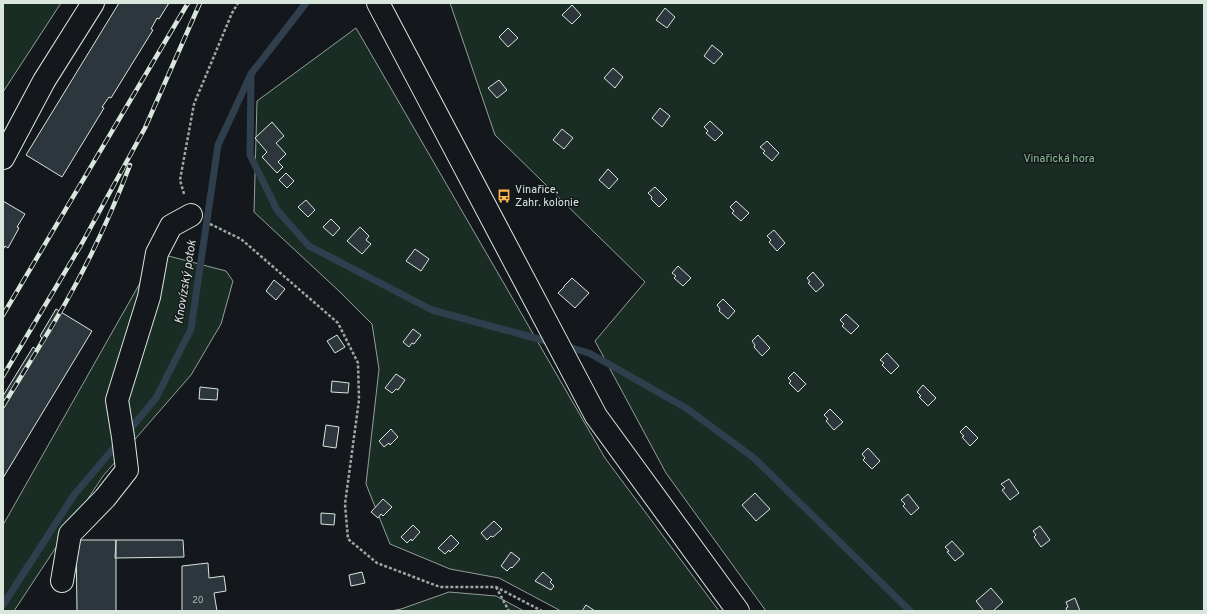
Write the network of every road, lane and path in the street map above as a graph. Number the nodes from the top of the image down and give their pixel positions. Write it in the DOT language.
graph roads {
  1 [pos="93,3"];
  2 [pos="238,3"];
  3 [pos="378,3"];
  4 [pos="3,158"];
  5 [pos="191,215"];
  6 [pos="62,581"];
  7 [pos="496,587"];
  8 [pos="509,611"];
  9 [pos="542,611"];
  10 [pos="738,611"];
  1 -- 4 [label="main road"];
  2 -- 5 [label="path"];
  3 -- 10 [label="main road"];
  5 -- 6 [label="main road"];
  5 -- 7 [label="path"];
  7 -- 8 [label="path"];
  7 -- 9 [label="path"];
}
